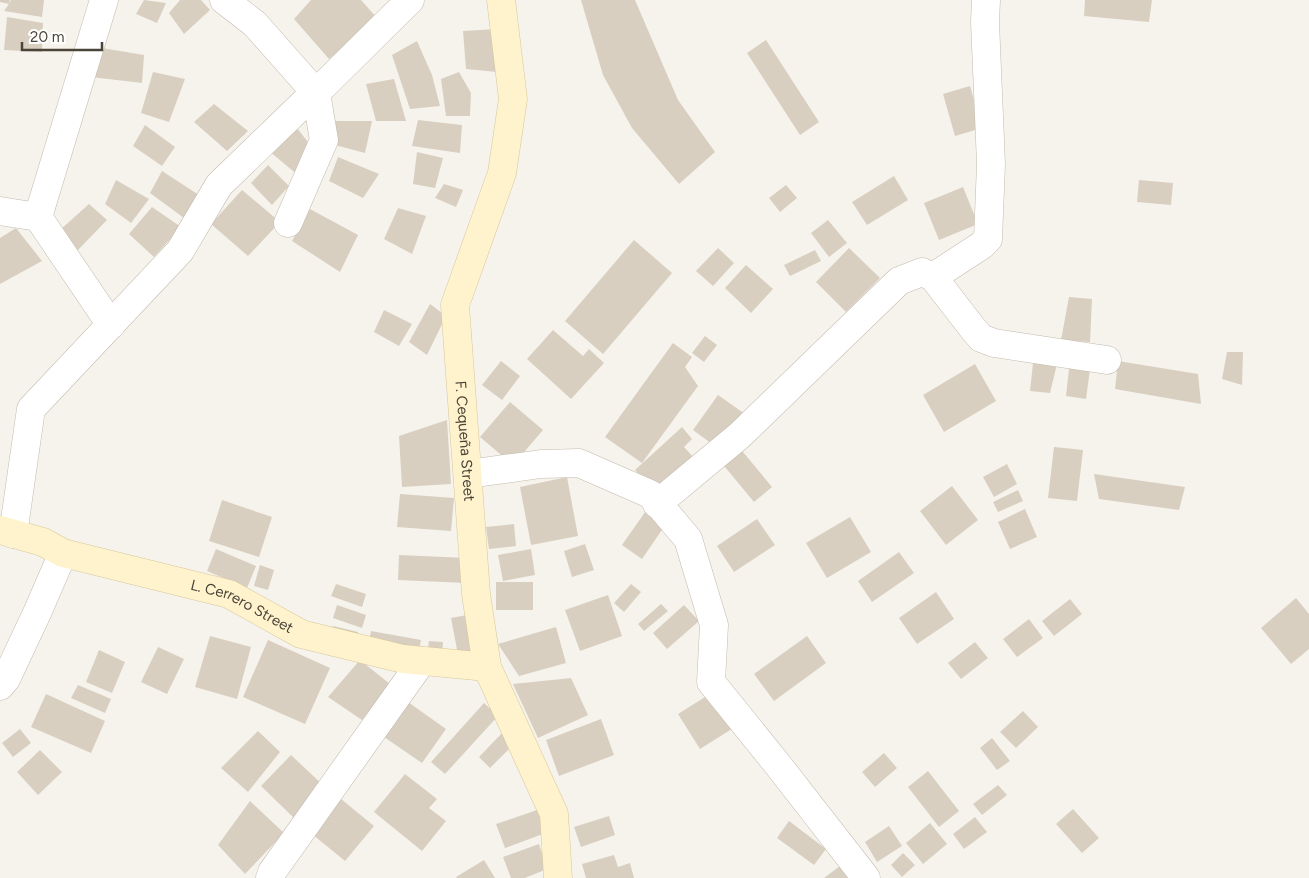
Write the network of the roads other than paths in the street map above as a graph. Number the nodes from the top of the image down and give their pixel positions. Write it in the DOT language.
graph roads {
  1 [pos="104,0"];
  2 [pos="224,0"];
  3 [pos="410,0"];
  4 [pos="501,0"];
  5 [pos="986,0"];
  6 [pos="316,93"];
  7 [pos="0,211"];
  8 [pos="38,217"];
  9 [pos="288,223"];
  10 [pos="932,277"];
  11 [pos="111,325"];
  12 [pos="1107,360"];
  13 [pos="468,474"];
  14 [pos="657,504"];
  15 [pos="7,532"];
  16 [pos="63,553"];
  17 [pos="422,661"];
  18 [pos="487,667"];
  19 [pos="0,686"];
  20 [pos="270,878"];
  21 [pos="558,878"];
  22 [pos="866,878"];
  1 -- 8 [label="street"];
  2 -- 6 [label="street"];
  3 -- 6 [label="street"];
  4 -- 13 [label="street, F. Cequeña Street"];
  5 -- 10 [label="street"];
  6 -- 9 [label="street"];
  6 -- 11 [label="street"];
  7 -- 8 [label="street"];
  8 -- 11 [label="street"];
  10 -- 12 [label="street"];
  10 -- 14 [label="street"];
  11 -- 15 [label="street"];
  13 -- 14 [label="street"];
  13 -- 18 [label="street, F. Cequeña Street"];
  14 -- 22 [label="street"];
  15 -- 16 [label="street, L. Cerrero Street"];
  16 -- 17 [label="street, L. Cerrero Street"];
  16 -- 19 [label="street"];
  17 -- 18 [label="street, L. Cerrero Street"];
  17 -- 20 [label="street"];
  18 -- 21 [label="street, F. Cequeña Street"];
}
